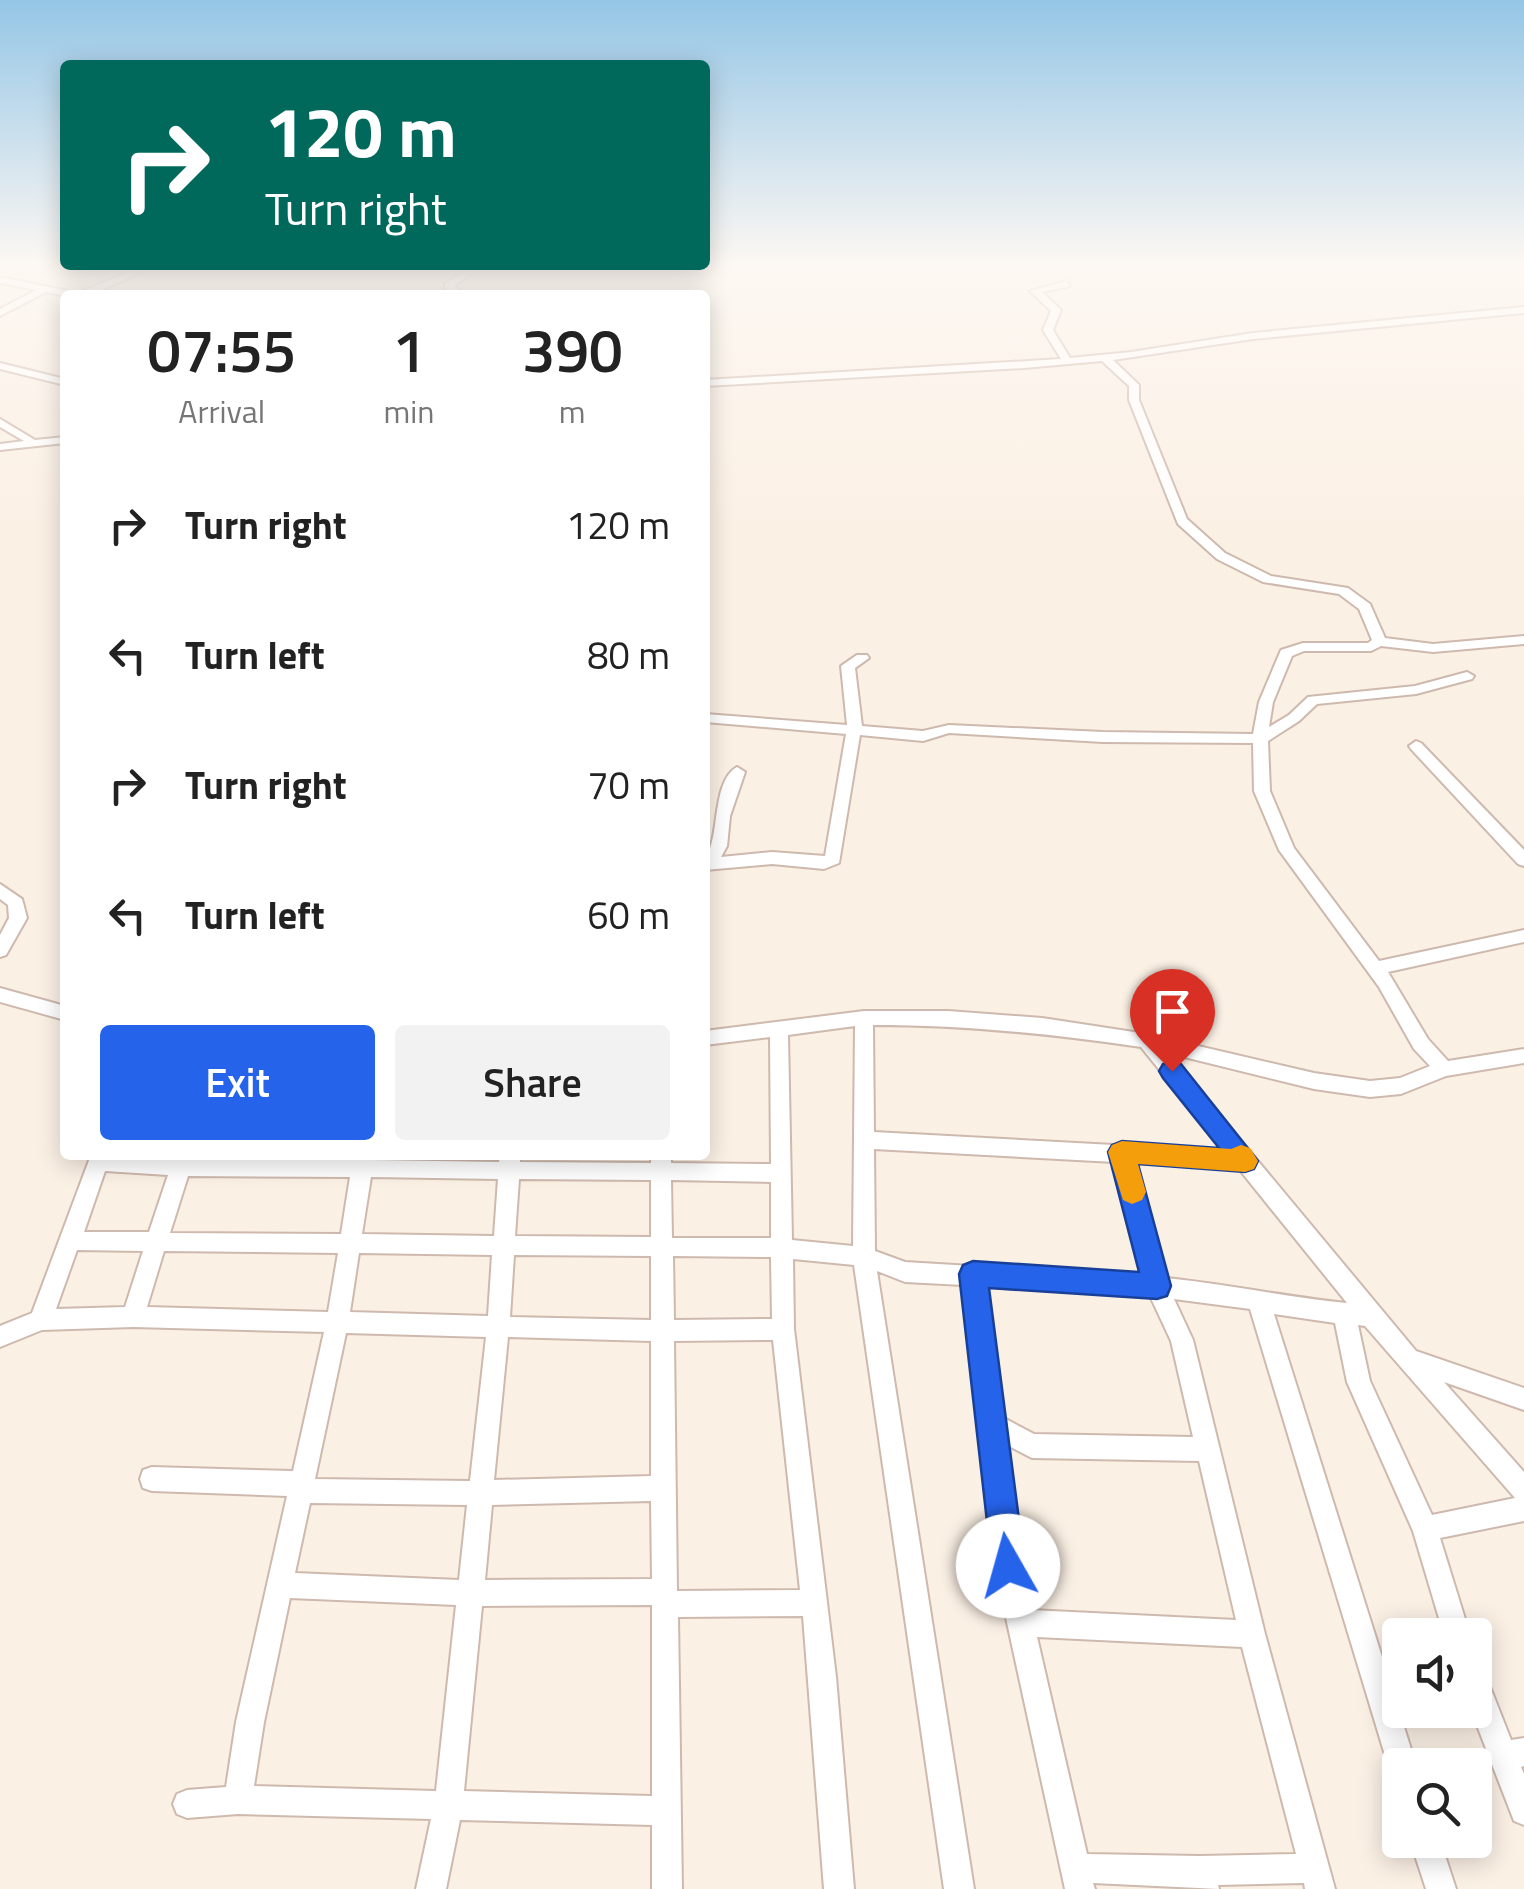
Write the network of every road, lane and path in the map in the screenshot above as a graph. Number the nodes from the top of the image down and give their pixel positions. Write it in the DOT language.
graph roads {
  1 [pos="1061,352"];
  2 [pos="1144,352"];
  3 [pos="1105,358"];
  4 [pos="1067,362"];
  5 [pos="0,366"];
  6 [pos="60,381"];
  7 [pos="710,383"];
  8 [pos="0,422"];
  9 [pos="30,440"];
  10 [pos="60,440"];
  11 [pos="0,446"];
  12 [pos="1524,640"];
  13 [pos="1379,641"];
  14 [pos="862,658"];
  15 [pos="1467,676"];
  16 [pos="710,718"];
  17 [pos="852,732"];
  18 [pos="1260,739"];
  19 [pos="1416,746"];
  20 [pos="737,772"];
  21 [pos="710,859"];
  22 [pos="1524,860"];
  23 [pos="710,863"];
  24 [pos="0,890"];
  25 [pos="1524,936"];
  26 [pos="0,951"];
  27 [pos="1374,969"];
  28 [pos="0,995"];
  29 [pos="60,1011"];
  30 [pos="864,1018"];
  31 [pos="778,1029"];
  32 [pos="710,1037"];
  33 [pos="1148,1041"];
  34 [pos="1519,1059"];
  35 [pos="1444,1068"];
  36 [pos="862,1140"];
  37 [pos="1122,1152"];
  38 [pos="99,1160"];
  39 [pos="155,1160"];
  40 [pos="183,1161"];
  41 [pos="1245,1161"];
  42 [pos="362,1162"];
  43 [pos="510,1163"];
  44 [pos="661,1164"];
  45 [pos="780,1173"];
  46 [pos="157,1240"];
  47 [pos="70,1241"];
  48 [pos="351,1244"];
  49 [pos="503,1247"];
  50 [pos="780,1248"];
  51 [pos="664,1250"];
  52 [pos="864,1257"];
  53 [pos="973,1274"];
  54 [pos="1157,1286"];
  55 [pos="1258,1301"];
  56 [pos="1344,1313"];
  57 [pos="1371,1316"];
  58 [pos="133,1317"];
  59 [pos="41,1320"];
  60 [pos="338,1324"];
  61 [pos="498,1328"];
  62 [pos="783,1328"];
  63 [pos="663,1331"];
  64 [pos="0,1337"];
  65 [pos="1406,1358"];
  66 [pos="1524,1398"];
  67 [pos="991,1424"];
  68 [pos="1208,1449"];
  69 [pos="152,1479"];
  70 [pos="303,1488"];
  71 [pos="664,1488"];
  72 [pos="1524,1490"];
  73 [pos="481,1493"];
  74 [pos="1524,1508"];
  75 [pos="1424,1529"];
  76 [pos="282,1584"];
  77 [pos="471,1593"];
  78 [pos="665,1598"];
  79 [pos="814,1603"];
  80 [pos="1451,1618"];
  81 [pos="1021,1623"];
  82 [pos="1252,1634"];
  83 [pos="1492,1715"];
  84 [pos="1397,1748"];
  85 [pos="1513,1754"];
  86 [pos="238,1800"];
  87 [pos="186,1804"];
  88 [pos="448,1808"];
  89 [pos="667,1811"];
  90 [pos="1524,1811"];
  91 [pos="1430,1858"];
  92 [pos="1077,1878"];
  93 [pos="1317,1879"];
  94 [pos="1202,1880"];
  95 [pos="431,1889"];
  96 [pos="667,1889"];
  97 [pos="839,1889"];
  98 [pos="959,1889"];
  99 [pos="1441,1889"];
  1 -- 4 [label="street"];
  2 -- 3 [label="street"];
  3 -- 4 [label="street"];
  3 -- 13 [label="street"];
  4 -- 7 [label="street"];
  5 -- 6 [label="street"];
  8 -- 9 [label="street"];
  9 -- 10 [label="street"];
  9 -- 11 [label="street"];
  12 -- 13 [label="street"];
  13 -- 18 [label="street"];
  14 -- 17 [label="street"];
  15 -- 18 [label="street"];
  16 -- 17 [label="street"];
  17 -- 18 [label="street"];
  17 -- 23 [label="street"];
  18 -- 27 [label="street"];
  19 -- 22 [label="street"];
  20 -- 21 [label="street"];
  24 -- 26 [label="street"];
  25 -- 27 [label="street"];
  27 -- 35 [label="street"];
  28 -- 29 [label="street"];
  30 -- 31 [label="street"];
  30 -- 33 [label="street"];
  30 -- 36 [label="street"];
  31 -- 32 [label="street"];
  31 -- 45 [label="street"];
  33 -- 35 [label="street"];
  33 -- 41 [label="street"];
  34 -- 35 [label="street"];
  36 -- 37 [label="street"];
  36 -- 52 [label="street"];
  37 -- 41 [label="street"];
  37 -- 54 [label="street"];
  38 -- 47 [label="street"];
  39 -- 40 [label="street"];
  40 -- 42 [label="street"];
  40 -- 46 [label="street"];
  41 -- 57 [label="street"];
  42 -- 43 [label="street"];
  42 -- 48 [label="street"];
  43 -- 44 [label="street"];
  43 -- 49 [label="street"];
  44 -- 45 [label="street"];
  44 -- 51 [label="street"];
  45 -- 50 [label="street"];
  46 -- 47 [label="street"];
  46 -- 48 [label="street"];
  46 -- 58 [label="street"];
  47 -- 59 [label="street"];
  48 -- 49 [label="street"];
  48 -- 60 [label="street"];
  49 -- 51 [label="street"];
  49 -- 61 [label="street"];
  50 -- 51 [label="street"];
  50 -- 52 [label="street"];
  50 -- 62 [label="street"];
  51 -- 63 [label="street"];
  52 -- 53 [label="street"];
  52 -- 98 [label="street"];
  53 -- 54 [label="street"];
  53 -- 67 [label="street"];
  54 -- 55 [label="street"];
  54 -- 68 [label="street"];
  55 -- 56 [label="street"];
  55 -- 84 [label="street"];
  56 -- 57 [label="street"];
  56 -- 75 [label="street"];
  57 -- 65 [label="street"];
  58 -- 59 [label="street"];
  58 -- 60 [label="street"];
  59 -- 64 [label="street"];
  60 -- 61 [label="street"];
  60 -- 70 [label="street"];
  61 -- 63 [label="street"];
  61 -- 73 [label="street"];
  62 -- 63 [label="street"];
  62 -- 79 [label="street"];
  63 -- 71 [label="street"];
  65 -- 66 [label="street"];
  65 -- 72 [label="street"];
  67 -- 68 [label="street"];
  67 -- 81 [label="street"];
  68 -- 82 [label="street"];
  69 -- 70 [label="street"];
  70 -- 73 [label="street"];
  70 -- 76 [label="street"];
  71 -- 73 [label="street"];
  71 -- 78 [label="street"];
  73 -- 77 [label="street"];
  74 -- 75 [label="street"];
  75 -- 80 [label="street"];
  76 -- 77 [label="street"];
  76 -- 86 [label="street"];
  77 -- 78 [label="street"];
  77 -- 88 [label="street"];
  78 -- 79 [label="street"];
  78 -- 89 [label="street"];
  79 -- 97 [label="street"];
  81 -- 82 [label="street"];
  81 -- 92 [label="street"];
  82 -- 93 [label="street"];
  83 -- 85 [label="street"];
  85 -- 90 [label="street"];
  86 -- 87 [label="street"];
  86 -- 88 [label="street"];
  88 -- 89 [label="street"];
  88 -- 95 [label="street"];
  89 -- 96 [label="street"];
  91 -- 99 [label="street"];
  92 -- 94 [label="street"];
  93 -- 94 [label="street"];
}
